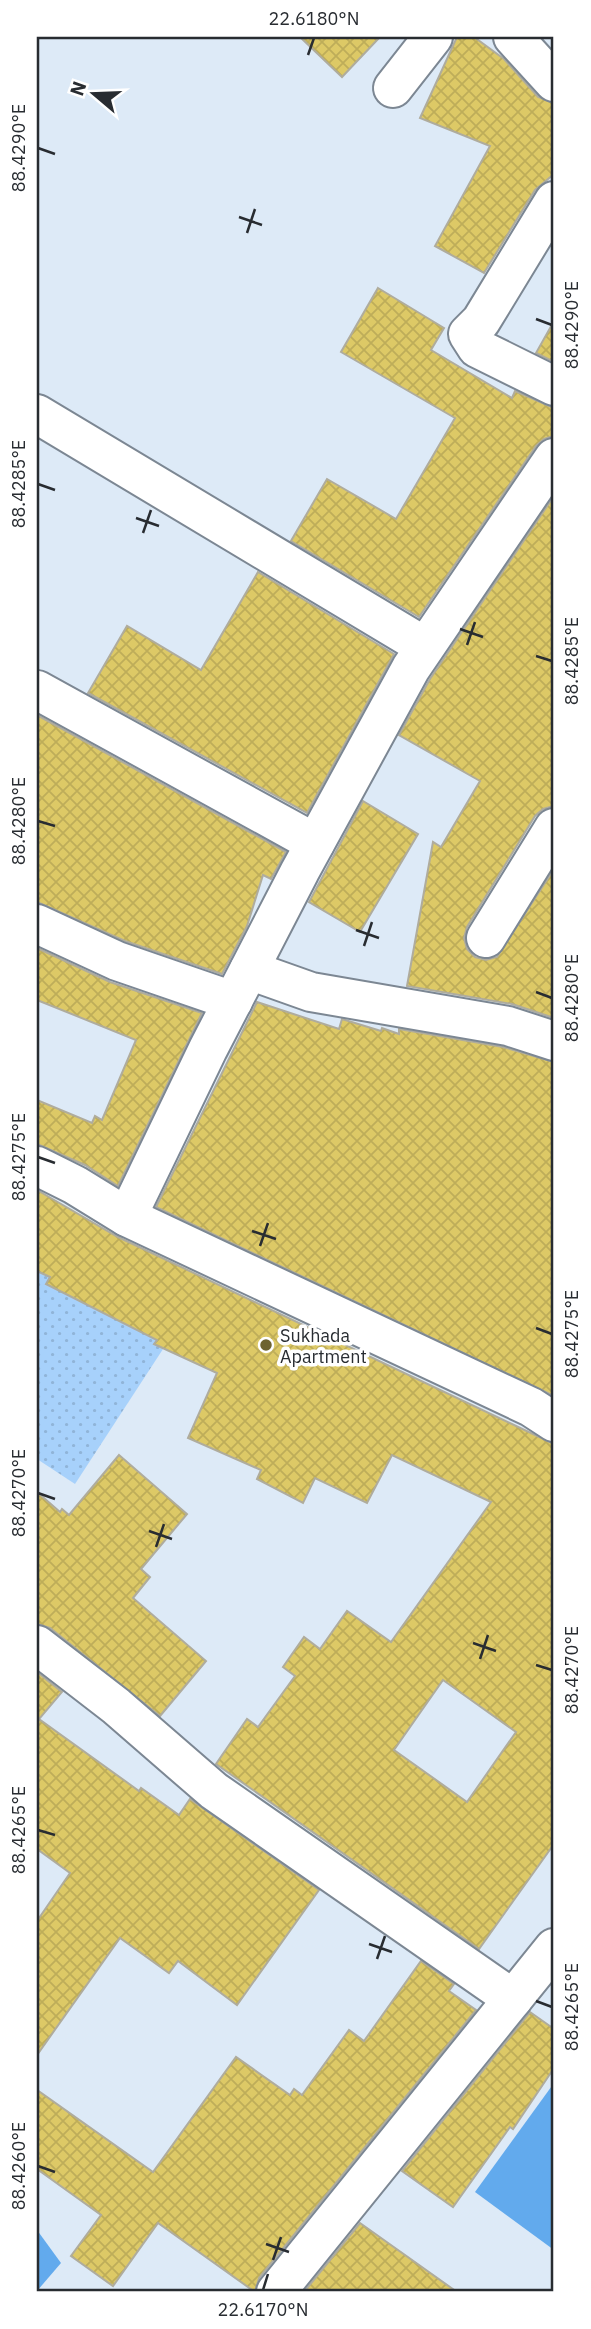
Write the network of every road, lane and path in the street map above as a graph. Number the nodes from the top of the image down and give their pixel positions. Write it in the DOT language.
graph roads {
  1 [pos="433,37"];
  2 [pos="513,37"];
  3 [pos="554,82"];
  4 [pos="393,88"];
  5 [pos="554,201"];
  6 [pos="554,386"];
  7 [pos="37,414"];
  8 [pos="554,458"];
  9 [pos="424,646"];
  10 [pos="37,690"];
  11 [pos="554,828"];
  12 [pos="315,843"];
  13 [pos="37,924"];
  14 [pos="486,938"];
  15 [pos="241,986"];
  16 [pos="554,1041"];
  17 [pos="37,1166"];
  18 [pos="127,1217"];
  19 [pos="554,1422"];
  20 [pos="37,1646"];
  21 [pos="554,1948"];
  22 [pos="513,1999"];
  23 [pos="276,2292"];
  1 -- 4 [label="street"];
  2 -- 3 [label="street"];
  5 -- 6 [label="street"];
  7 -- 9 [label="street"];
  8 -- 9 [label="street"];
  9 -- 12 [label="street"];
  10 -- 12 [label="street"];
  11 -- 14 [label="street"];
  12 -- 15 [label="street"];
  13 -- 15 [label="street"];
  15 -- 16 [label="street"];
  15 -- 18 [label="street"];
  17 -- 18 [label="street"];
  18 -- 19 [label="street"];
  20 -- 22 [label="street"];
  21 -- 22 [label="street"];
  22 -- 23 [label="street"];
}
